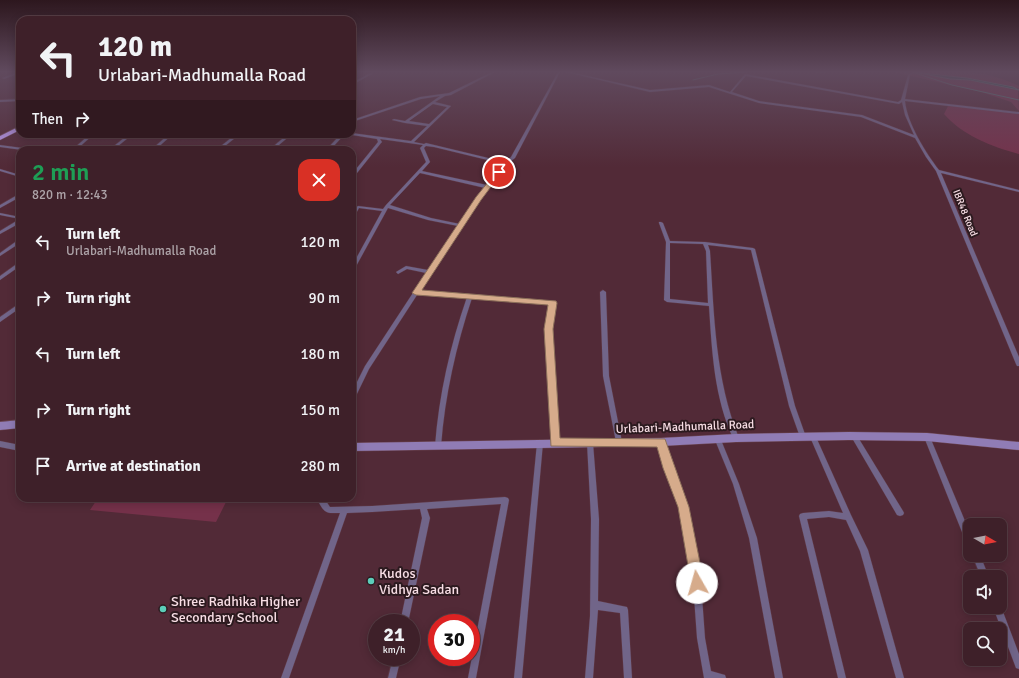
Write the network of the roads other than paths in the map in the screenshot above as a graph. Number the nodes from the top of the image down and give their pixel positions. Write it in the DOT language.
graph roads {
  1 [pos="404,104"];
  2 [pos="432,104"];
  3 [pos="436,104"];
  4 [pos="542,104"];
  5 [pos="771,104"];
  6 [pos="904,104"];
  7 [pos="935,104"];
  8 [pos="1019,113"];
  9 [pos="356,120"];
  10 [pos="394,120"];
  11 [pos="405,122"];
  12 [pos="430,125"];
  13 [pos="16,130"];
  14 [pos="356,135"];
  15 [pos="1,137"];
  16 [pos="916,137"];
  17 [pos="88,138"];
  18 [pos="125,138"];
  19 [pos="167,138"];
  20 [pos="233,138"];
  21 [pos="285,138"];
  22 [pos="339,138"];
  23 [pos="378,138"];
  24 [pos="412,142"];
  25 [pos="426,144"];
  26 [pos="0,146"];
  27 [pos="78,146"];
  28 [pos="116,146"];
  29 [pos="158,146"];
  30 [pos="223,146"];
  31 [pos="276,146"];
  32 [pos="332,146"];
  33 [pos="16,148"];
  34 [pos="506,163"];
  35 [pos="0,170"];
  36 [pos="938,171"];
  37 [pos="356,172"];
  38 [pos="420,172"];
  39 [pos="16,175"];
  40 [pos="488,187"];
  41 [pos="1019,191"];
  42 [pos="16,197"];
  43 [pos="0,207"];
  44 [pos="385,208"];
  45 [pos="356,210"];
  46 [pos="0,214"];
  47 [pos="16,218"];
  48 [pos="16,222"];
  49 [pos="661,223"];
  50 [pos="460,225"];
  51 [pos="0,233"];
  52 [pos="668,242"];
  53 [pos="705,243"];
  54 [pos="16,244"];
  55 [pos="0,255"];
  56 [pos="358,258"];
  57 [pos="356,262"];
  58 [pos="16,267"];
  59 [pos="398,272"];
  60 [pos="429,272"];
  61 [pos="0,278"];
  62 [pos="603,292"];
  63 [pos="416,293"];
  64 [pos="470,296"];
  65 [pos="711,304"];
  66 [pos="16,308"];
  67 [pos="0,320"];
  68 [pos="1019,364"];
  69 [pos="356,390"];
  70 [pos="16,424"];
  71 [pos="0,426"];
  72 [pos="854,436"];
  73 [pos="808,437"];
  74 [pos="926,437"];
  75 [pos="736,438"];
  76 [pos="718,440"];
  77 [pos="619,442"];
  78 [pos="661,442"];
  79 [pos="540,443"];
  80 [pos="555,443"];
  81 [pos="590,443"];
  82 [pos="0,444"];
  83 [pos="438,446"];
  84 [pos="1019,446"];
  85 [pos="16,447"];
  86 [pos="356,447"];
  87 [pos="323,502"];
  88 [pos="422,505"];
  89 [pos="345,509"];
  90 [pos="900,514"];
  91 [pos="848,517"];
  92 [pos="963,525"];
  93 [pos="595,605"];
  94 [pos="406,614"];
  95 [pos="1000,614"];
  96 [pos="1019,665"];
  97 [pos="395,666"];
  98 [pos="708,677"];
  99 [pos="285,678"];
  100 [pos="392,678"];
  101 [pos="472,678"];
  102 [pos="518,678"];
  103 [pos="589,678"];
  104 [pos="628,678"];
  105 [pos="722,678"];
  106 [pos="779,678"];
  107 [pos="842,678"];
  108 [pos="900,678"];
  1 -- 9 [label="street"];
  2 -- 11 [label="street"];
  3 -- 12 [label="street"];
  4 -- 34 [label="street"];
  5 -- 16 [label="street"];
  6 -- 16 [label="street, IBR48 Road"];
  7 -- 8 [label="street"];
  10 -- 11 [label="street"];
  11 -- 12 [label="street"];
  12 -- 24 [label="street"];
  13 -- 15 [label="highway"];
  14 -- 23 [label="street"];
  16 -- 36 [label="street, IBR48 Road"];
  17 -- 27 [label="street"];
  18 -- 28 [label="street"];
  19 -- 29 [label="street"];
  20 -- 30 [label="street"];
  21 -- 31 [label="street"];
  22 -- 32 [label="street"];
  23 -- 24 [label="street"];
  23 -- 37 [label="street"];
  24 -- 25 [label="street"];
  25 -- 34 [label="street"];
  25 -- 38 [label="street"];
  26 -- 33 [label="street"];
  34 -- 40 [label="street"];
  35 -- 39 [label="street"];
  36 -- 41 [label="street"];
  36 -- 68 [label="street, IBR48 Road"];
  38 -- 40 [label="street"];
  38 -- 44 [label="street"];
  40 -- 50 [label="street"];
  42 -- 43 [label="street"];
  44 -- 45 [label="street"];
  44 -- 50 [label="street"];
  44 -- 56 [label="street"];
  46 -- 47 [label="street"];
  48 -- 51 [label="street"];
  49 -- 52 [label="street"];
  50 -- 60 [label="street"];
  52 -- 53 [label="street"];
  52 -- 65 [label="street"];
  53 -- 65 [label="street"];
  53 -- 73 [label="street"];
  54 -- 55 [label="street"];
  56 -- 57 [label="street"];
  58 -- 61 [label="street"];
  59 -- 60 [label="street"];
  60 -- 63 [label="street"];
  62 -- 77 [label="street"];
  63 -- 64 [label="street"];
  63 -- 69 [label="street"];
  64 -- 80 [label="street"];
  64 -- 83 [label="street"];
  65 -- 75 [label="street"];
  66 -- 67 [label="street"];
  70 -- 71 [label="main road"];
  72 -- 73 [label="main road, Urlabari-Madhumalla Road"];
  72 -- 74 [label="main road, Urlabari-Madhumalla Road"];
  72 -- 90 [label="street"];
  73 -- 75 [label="main road, Urlabari-Madhumalla Road"];
  73 -- 91 [label="street"];
  74 -- 84 [label="main road, Urlabari-Madhumalla Road"];
  74 -- 92 [label="street"];
  75 -- 76 [label="main road, Urlabari-Madhumalla Road"];
  76 -- 78 [label="main road, Urlabari-Madhumalla Road"];
  76 -- 106 [label="street"];
  77 -- 78 [label="main road, Urlabari-Madhumalla Road"];
  77 -- 81 [label="main road, Urlabari-Madhumalla Road"];
  78 -- 98 [label="street"];
  79 -- 80 [label="main road, Urlabari-Madhumalla Road"];
  79 -- 83 [label="main road, Urlabari-Madhumalla Road"];
  79 -- 102 [label="street"];
  80 -- 81 [label="main road, Urlabari-Madhumalla Road"];
  81 -- 93 [label="street"];
  82 -- 85 [label="street"];
  83 -- 86 [label="main road, Urlabari-Madhumalla Road"];
  87 -- 89 [label="street"];
  88 -- 89 [label="street"];
  88 -- 94 [label="street"];
  88 -- 101 [label="street"];
  89 -- 99 [label="street"];
  91 -- 107 [label="street"];
  91 -- 108 [label="street"];
  93 -- 103 [label="street"];
  93 -- 104 [label="street"];
  95 -- 96 [label="street"];
  97 -- 100 [label="street"];
  98 -- 105 [label="street"];
}
